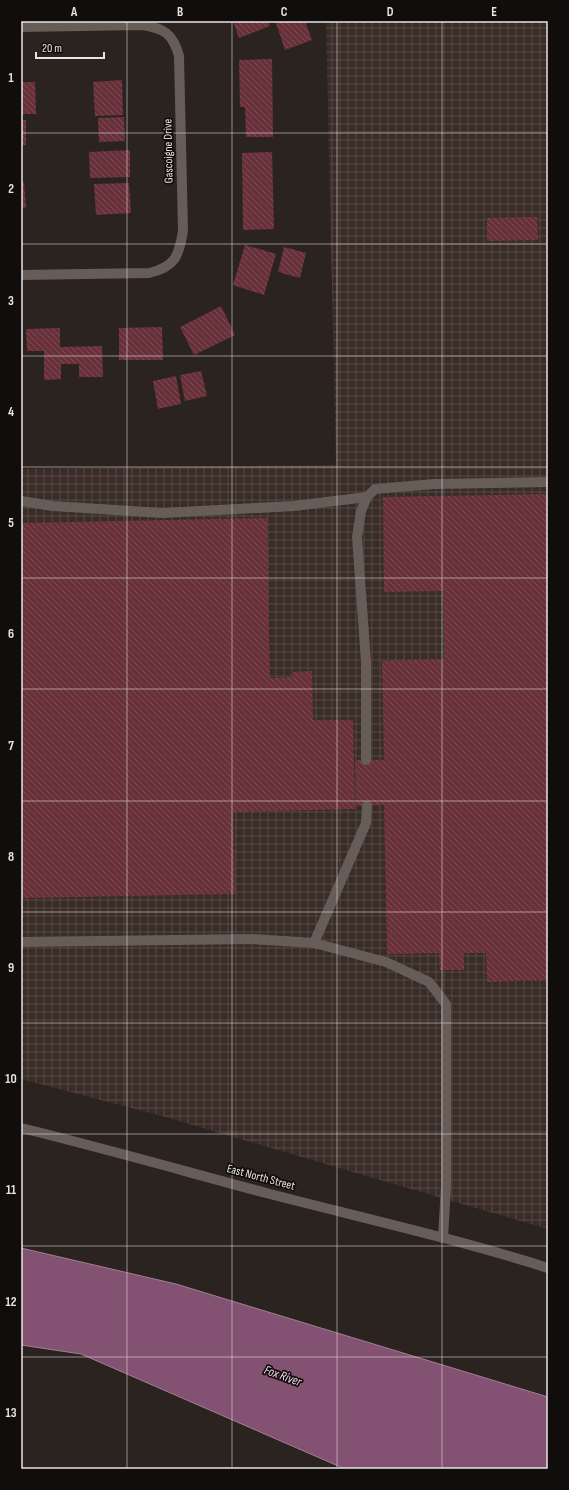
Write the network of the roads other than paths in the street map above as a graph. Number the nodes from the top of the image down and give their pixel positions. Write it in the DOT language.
graph roads {
  1 [pos="21,27"];
  2 [pos="21,275"];
  3 [pos="548,482"];
  4 [pos="367,497"];
  5 [pos="21,501"];
  6 [pos="366,760"];
  7 [pos="367,806"];
  8 [pos="21,942"];
  9 [pos="314,943"];
  10 [pos="21,1128"];
  11 [pos="443,1238"];
  12 [pos="548,1268"];
  1 -- 2 [label="main road, Gascoigne Drive"];
  3 -- 4 [label="main road"];
  4 -- 5 [label="main road"];
  4 -- 6 [label="main road"];
  7 -- 9 [label="main road"];
  8 -- 9 [label="main road"];
  9 -- 11 [label="main road"];
  10 -- 11 [label="main road, East North Street"];
  11 -- 12 [label="main road, East North Street"];
}
